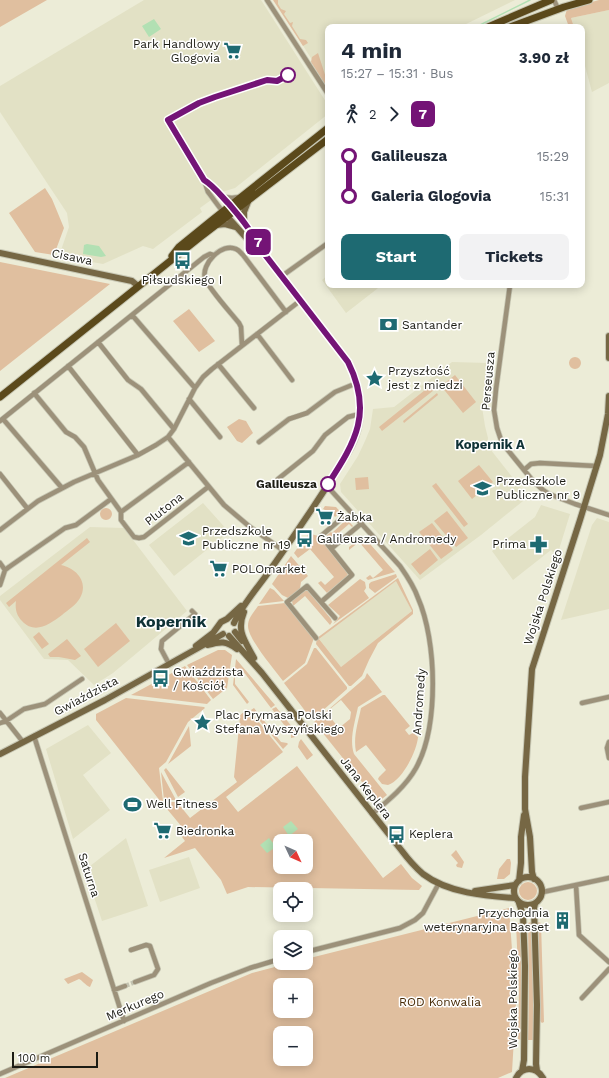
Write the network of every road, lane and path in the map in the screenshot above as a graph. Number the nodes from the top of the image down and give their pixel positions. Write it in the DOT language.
graph roads {
  1 [pos="267,0"];
  2 [pos="553,0"];
  3 [pos="589,0"];
  4 [pos="558,9"];
  5 [pos="495,24"];
  6 [pos="518,24"];
  7 [pos="325,89"];
  8 [pos="168,120"];
  9 [pos="325,130"];
  10 [pos="325,141"];
  11 [pos="204,180"];
  12 [pos="243,195"];
  13 [pos="222,197"];
  14 [pos="249,200"];
  15 [pos="216,202"];
  16 [pos="232,208"];
  17 [pos="225,214"];
  18 [pos="244,221"];
  19 [pos="215,222"];
  20 [pos="236,227"];
  21 [pos="325,245"];
  22 [pos="0,253"];
  23 [pos="214,255"];
  24 [pos="266,256"];
  25 [pos="282,276"];
  26 [pos="138,286"];
  27 [pos="510,288"];
  28 [pos="301,300"];
  29 [pos="286,312"];
  30 [pos="132,315"];
  31 [pos="257,334"];
  32 [pos="609,336"];
  33 [pos="98,342"];
  34 [pos="242,345"];
  35 [pos="609,358"];
  36 [pos="218,364"];
  37 [pos="68,366"];
  38 [pos="292,380"];
  39 [pos="357,383"];
  40 [pos="195,388"];
  41 [pos="34,393"];
  42 [pos="609,396"];
  43 [pos="0,397"];
  44 [pos="189,399"];
  45 [pos="254,408"];
  46 [pos="360,414"];
  47 [pos="1,420"];
  48 [pos="174,429"];
  49 [pos="168,437"];
  50 [pos="220,437"];
  51 [pos="259,442"];
  52 [pos="138,455"];
  53 [pos="189,462"];
  54 [pos="596,466"];
  55 [pos="524,470"];
  56 [pos="95,473"];
  57 [pos="0,474"];
  58 [pos="278,479"];
  59 [pos="327,486"];
  60 [pos="208,487"];
  61 [pos="62,488"];
  62 [pos="111,499"];
  63 [pos="584,507"];
  64 [pos="27,508"];
  65 [pos="121,512"];
  66 [pos="609,515"];
  67 [pos="342,518"];
  68 [pos="362,523"];
  69 [pos="0,530"];
  70 [pos="332,548"];
  71 [pos="284,551"];
  72 [pos="0,563"];
  73 [pos="5,570"];
  74 [pos="0,585"];
  75 [pos="255,592"];
  76 [pos="248,602"];
  77 [pos="321,602"];
  78 [pos="192,611"];
  79 [pos="335,618"];
  80 [pos="227,619"];
  81 [pos="234,623"];
  82 [pos="220,626"];
  83 [pos="235,632"];
  84 [pos="226,635"];
  85 [pos="316,638"];
  86 [pos="196,649"];
  87 [pos="182,656"];
  88 [pos="254,661"];
  89 [pos="169,664"];
  90 [pos="82,679"];
  91 [pos="609,697"];
  92 [pos="582,703"];
  93 [pos="0,714"];
  94 [pos="6,721"];
  95 [pos="0,723"];
  96 [pos="34,736"];
  97 [pos="23,742"];
  98 [pos="609,742"];
  99 [pos="0,754"];
  100 [pos="609,758"];
  101 [pos="609,802"];
  102 [pos="581,808"];
  103 [pos="525,809"];
  104 [pos="372,814"];
  105 [pos="609,878"];
  106 [pos="534,879"];
  107 [pos="439,883"];
  108 [pos="517,883"];
  109 [pos="576,885"];
  110 [pos="472,892"];
  111 [pos="542,892"];
  112 [pos="517,900"];
  113 [pos="535,904"];
  114 [pos="131,950"];
  115 [pos="313,950"];
  116 [pos="273,961"];
  117 [pos="609,962"];
  118 [pos="609,969"];
  119 [pos="135,982"];
  120 [pos="125,986"];
  121 [pos="114,990"];
  122 [pos="582,998"];
  123 [pos="124,1021"];
  124 [pos="522,1071"];
  125 [pos="537,1071"];
  126 [pos="0,1074"];
  127 [pos="516,1078"];
  128 [pos="543,1078"];
  1 -- 7 [label="street"];
  2 -- 4 [label="street"];
  2 -- 5 [label="main road"];
  3 -- 4 [label="main road"];
  4 -- 6 [label="main road"];
  8 -- 11 [label="street"];
  9 -- 12 [label="main road"];
  10 -- 14 [label="main road"];
  11 -- 13 [label="street"];
  11 -- 15 [label="street"];
  12 -- 13 [label="street"];
  12 -- 16 [label="main road"];
  13 -- 16 [label="street"];
  14 -- 16 [label="main road"];
  14 -- 18 [label="street"];
  15 -- 17 [label="street"];
  15 -- 19 [label="street"];
  16 -- 17 [label="main road"];
  16 -- 18 [label="street"];
  17 -- 19 [label="main road"];
  17 -- 20 [label="street"];
  18 -- 24 [label="street"];
  19 -- 20 [label="street"];
  19 -- 26 [label="main road"];
  20 -- 24 [label="street"];
  21 -- 25 [label="street"];
  22 -- 26 [label="street, Cisawa"];
  23 -- 29 [label="street"];
  23 -- 30 [label="street"];
  23 -- 34 [label="street"];
  24 -- 25 [label="street"];
  25 -- 28 [label="street"];
  26 -- 43 [label="main road"];
  27 -- 55 [label="street, Perseusza"];
  28 -- 29 [label="street"];
  28 -- 39 [label="street"];
  29 -- 31 [label="street"];
  30 -- 33 [label="street"];
  30 -- 40 [label="street"];
  31 -- 34 [label="street"];
  31 -- 38 [label="street"];
  32 -- 35 [label="street"];
  33 -- 37 [label="street"];
  33 -- 48 [label="street"];
  34 -- 36 [label="street"];
  36 -- 40 [label="street"];
  36 -- 45 [label="street"];
  37 -- 41 [label="street"];
  37 -- 52 [label="street"];
  39 -- 46 [label="street"];
  39 -- 51 [label="street"];
  40 -- 44 [label="street"];
  41 -- 47 [label="street"];
  41 -- 56 [label="street, Plutona"];
  42 -- 54 [label="street, Wojska Polskiego"];
  44 -- 48 [label="street"];
  44 -- 50 [label="street"];
  46 -- 58 [label="street"];
  46 -- 59 [label="street"];
  47 -- 61 [label="street"];
  48 -- 49 [label="street"];
  49 -- 52 [label="street"];
  49 -- 53 [label="street"];
  52 -- 56 [label="street"];
  53 -- 60 [label="street"];
  53 -- 65 [label="street, Plutona"];
  54 -- 55 [label="street"];
  54 -- 63 [label="street, Wojska Polskiego"];
  55 -- 63 [label="street, Perseusza"];
  56 -- 61 [label="street"];
  56 -- 62 [label="street, Plutona"];
  57 -- 64 [label="street"];
  59 -- 68 [label="street, Andromedy"];
  59 -- 71 [label="street"];
  60 -- 65 [label="street, Plutona"];
  60 -- 71 [label="street"];
  61 -- 64 [label="street"];
  62 -- 65 [label="street, Plutona"];
  62 -- 73 [label="street"];
  63 -- 66 [label="street, Perseusza"];
  63 -- 103 [label="street, Wojska Polskiego"];
  64 -- 69 [label="street"];
  67 -- 70 [label="street"];
  68 -- 70 [label="street"];
  68 -- 104 [label="street, Andromedy"];
  70 -- 77 [label="street"];
  71 -- 75 [label="street"];
  72 -- 73 [label="street"];
  73 -- 74 [label="street"];
  75 -- 76 [label="street"];
  75 -- 80 [label="street"];
  76 -- 81 [label="street"];
  76 -- 88 [label="street, Jana Keplera"];
  77 -- 79 [label="street"];
  77 -- 85 [label="street"];
  78 -- 89 [label="street"];
  80 -- 81 [label="street"];
  80 -- 82 [label="street"];
  81 -- 83 [label="street"];
  82 -- 84 [label="street"];
  82 -- 87 [label="street, Gwiaździsta"];
  83 -- 84 [label="street"];
  83 -- 88 [label="street, Jana Keplera"];
  84 -- 86 [label="street, Gwiaździsta"];
  84 -- 88 [label="street, Jana Keplera"];
  86 -- 87 [label="street, Gwiaździsta"];
  86 -- 88 [label="street, Jana Keplera"];
  87 -- 89 [label="street, Gwiaździsta"];
  88 -- 104 [label="street, Jana Keplera"];
  89 -- 96 [label="street, Gwiaździsta"];
  90 -- 94 [label="street"];
  91 -- 92 [label="street"];
  93 -- 94 [label="street"];
  94 -- 95 [label="street"];
  94 -- 97 [label="street"];
  96 -- 97 [label="street, Gwiaździsta"];
  96 -- 121 [label="street, Saturna"];
  97 -- 99 [label="street, Gwiaździsta"];
  98 -- 100 [label="street"];
  101 -- 102 [label="street"];
  103 -- 106 [label="street, Wojska Polskiego"];
  103 -- 108 [label="street, Wojska Polskiego"];
  104 -- 107 [label="street, Jana Keplera"];
  105 -- 109 [label="street"];
  106 -- 108 [label="street"];
  106 -- 111 [label="street"];
  107 -- 110 [label="street, Jana Keplera"];
  107 -- 115 [label="street"];
  108 -- 110 [label="street, Jana Keplera"];
  108 -- 112 [label="street"];
  109 -- 111 [label="street"];
  109 -- 117 [label="street"];
  110 -- 112 [label="street, Jana Keplera"];
  111 -- 113 [label="street"];
  112 -- 113 [label="street"];
  112 -- 124 [label="street, Wojska Polskiego"];
  113 -- 125 [label="street, Wojska Polskiego"];
  114 -- 119 [label="street"];
  116 -- 123 [label="street, Merkurego"];
  118 -- 122 [label="street"];
  120 -- 121 [label="street"];
  121 -- 123 [label="street, Saturna"];
  123 -- 126 [label="street, Merkurego"];
  124 -- 125 [label="street"];
  124 -- 127 [label="street"];
  125 -- 128 [label="street"];
}
